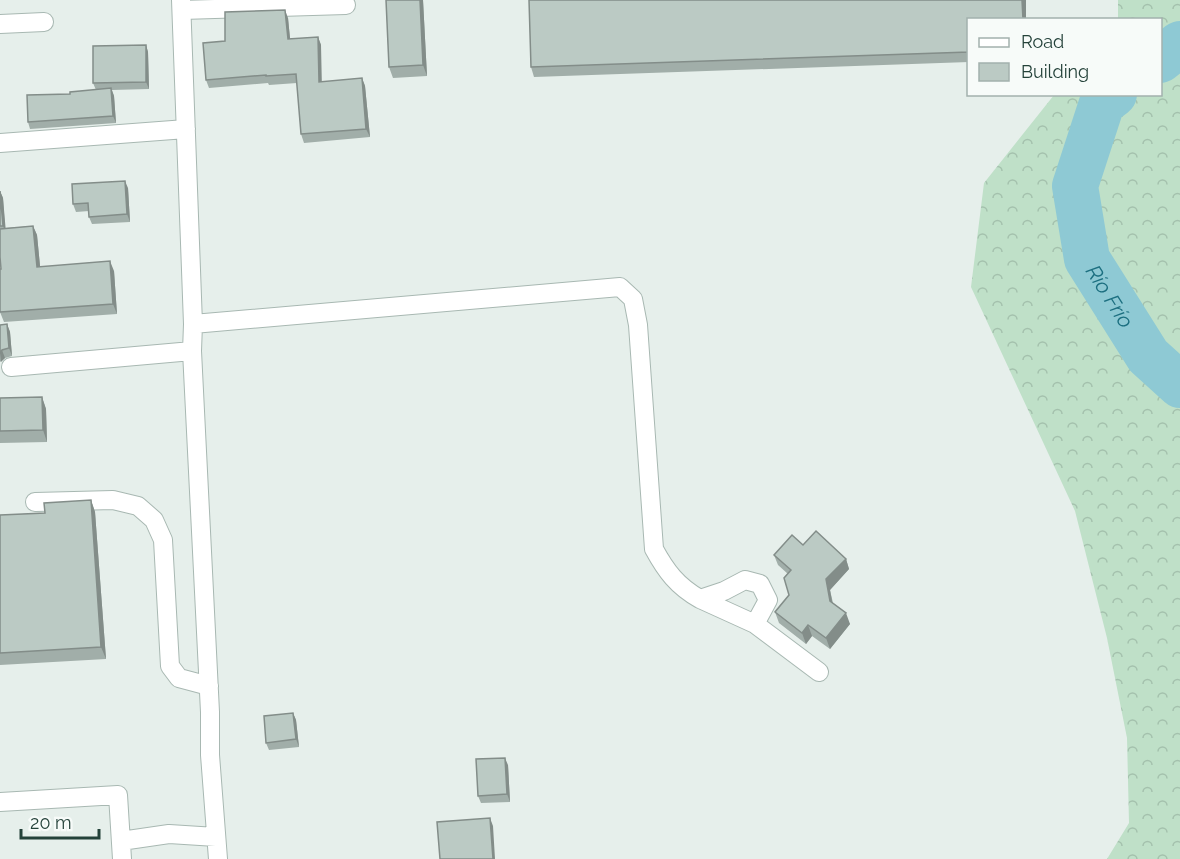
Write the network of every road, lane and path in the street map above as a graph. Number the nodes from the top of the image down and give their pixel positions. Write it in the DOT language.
graph roads {
  1 [pos="181,5"];
  2 [pos="346,5"];
  3 [pos="44,22"];
  4 [pos="0,24"];
  5 [pos="186,129"];
  6 [pos="0,143"];
  7 [pos="193,324"];
  8 [pos="192,351"];
  9 [pos="11,367"];
  10 [pos="35,502"];
  11 [pos="700,599"];
  12 [pos="755,624"];
  13 [pos="819,672"];
  14 [pos="209,686"];
  15 [pos="0,802"];
  16 [pos="216,837"];
  17 [pos="121,841"];
  18 [pos="122,859"];
  19 [pos="218,859"];
  1 -- 2 [label="street"];
  1 -- 5 [label="street"];
  3 -- 4 [label="street"];
  5 -- 6 [label="street"];
  5 -- 7 [label="street"];
  7 -- 8 [label="street"];
  7 -- 11 [label="street"];
  8 -- 9 [label="street"];
  8 -- 14 [label="street"];
  10 -- 14 [label="street"];
  11 -- 12 [label="street"];
  11 -- 12 [label="street"];
  12 -- 13 [label="street"];
  14 -- 16 [label="street"];
  15 -- 17 [label="street"];
  16 -- 17 [label="street"];
  16 -- 19 [label="street"];
  17 -- 18 [label="street"];
}
